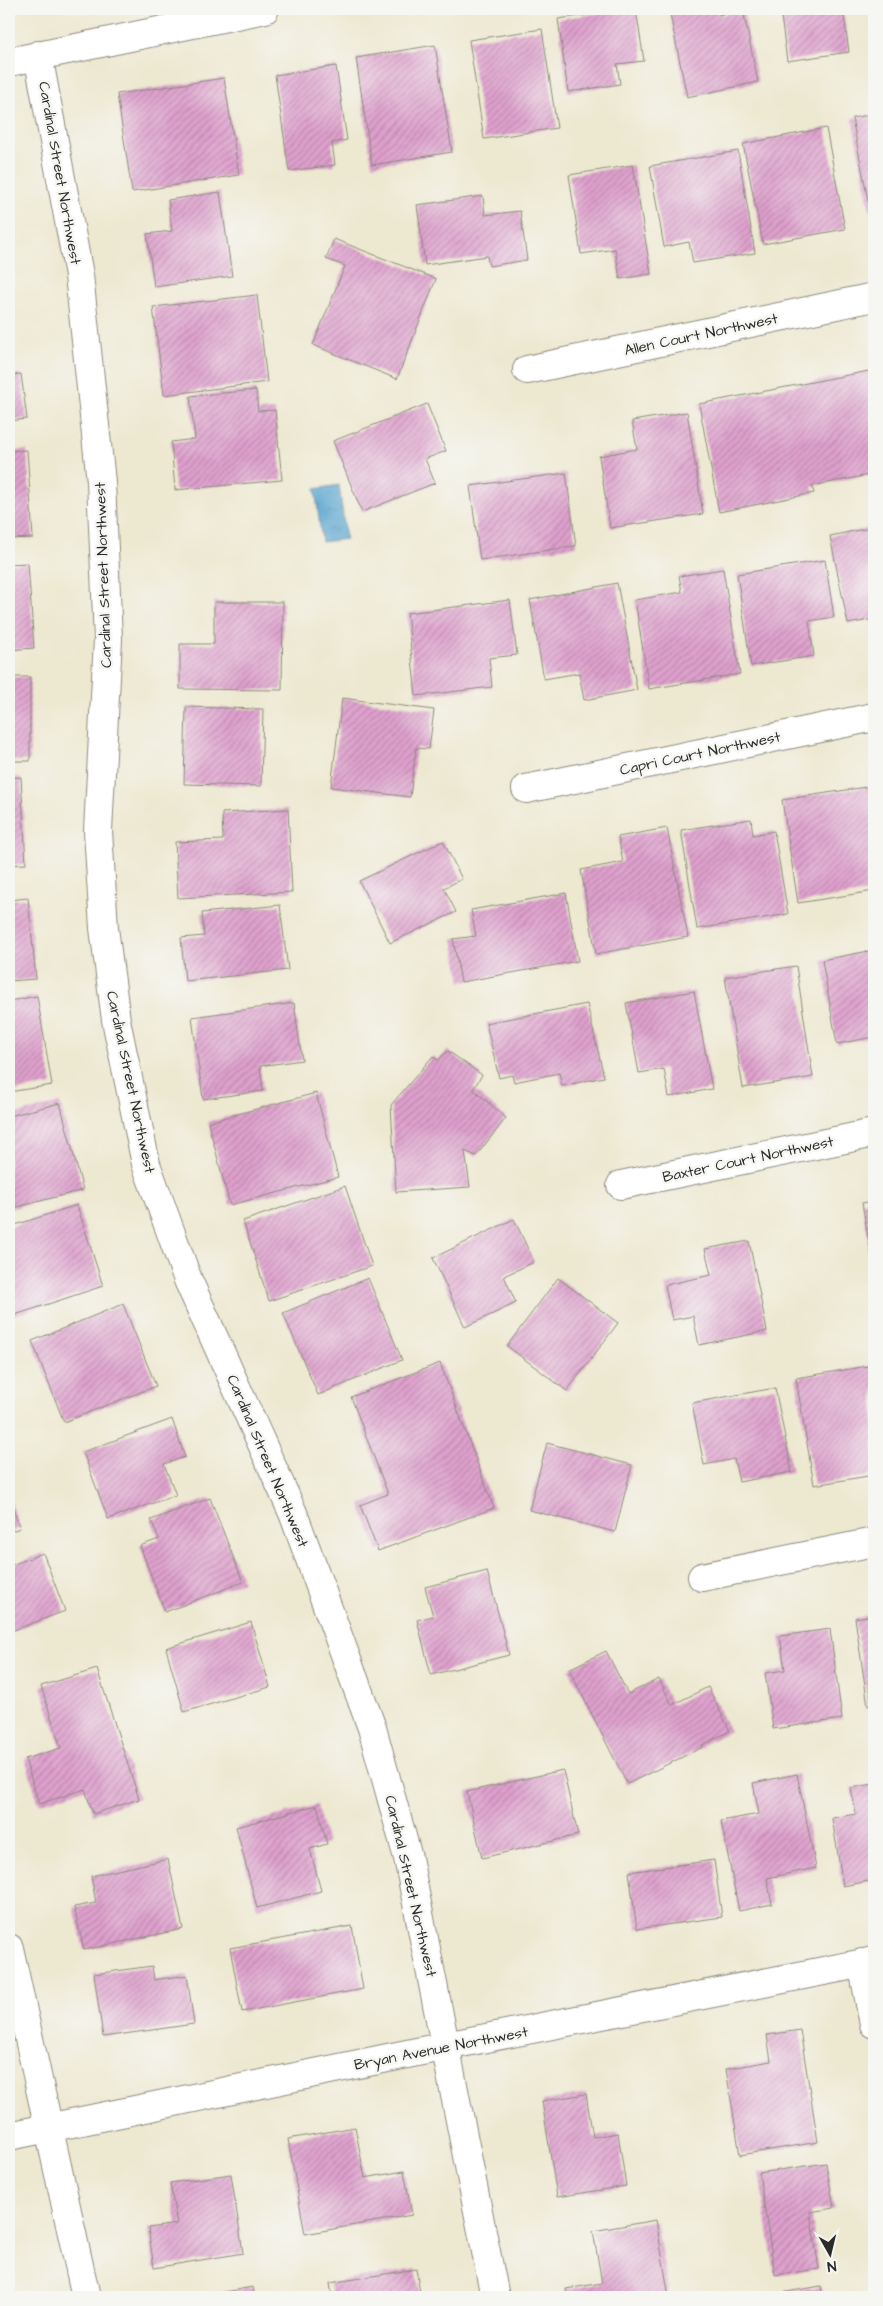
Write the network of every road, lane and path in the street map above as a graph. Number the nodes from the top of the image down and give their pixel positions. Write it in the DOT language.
graph roads {
  1 [pos="265,9"];
  2 [pos="38,56"];
  3 [pos="9,62"];
  4 [pos="874,297"];
  5 [pos="527,370"];
  6 [pos="874,717"];
  7 [pos="526,789"];
  8 [pos="874,1133"];
  9 [pos="621,1185"];
  10 [pos="874,1542"];
  11 [pos="702,1577"];
  12 [pos="9,1948"];
  13 [pos="868,1962"];
  14 [pos="874,2024"];
  15 [pos="446,2046"];
  16 [pos="49,2129"];
  17 [pos="9,2136"];
  18 [pos="86,2297"];
  19 [pos="495,2297"];
  1 -- 2 [label="street"];
  2 -- 3 [label="street"];
  2 -- 15 [label="street, Cardinal Street Northwest"];
  4 -- 5 [label="street, Allen Court Northwest"];
  6 -- 7 [label="street, Capri Court Northwest"];
  8 -- 9 [label="street, Baxter Court Northwest"];
  10 -- 11 [label="street"];
  12 -- 16 [label="street"];
  13 -- 14 [label="street"];
  13 -- 15 [label="street, Bryan Avenue Northwest"];
  15 -- 16 [label="street, Bryan Avenue Northwest"];
  15 -- 19 [label="street, Cardinal Street Northwest"];
  16 -- 17 [label="street, Bryan Avenue Northwest"];
  16 -- 18 [label="street"];
}
